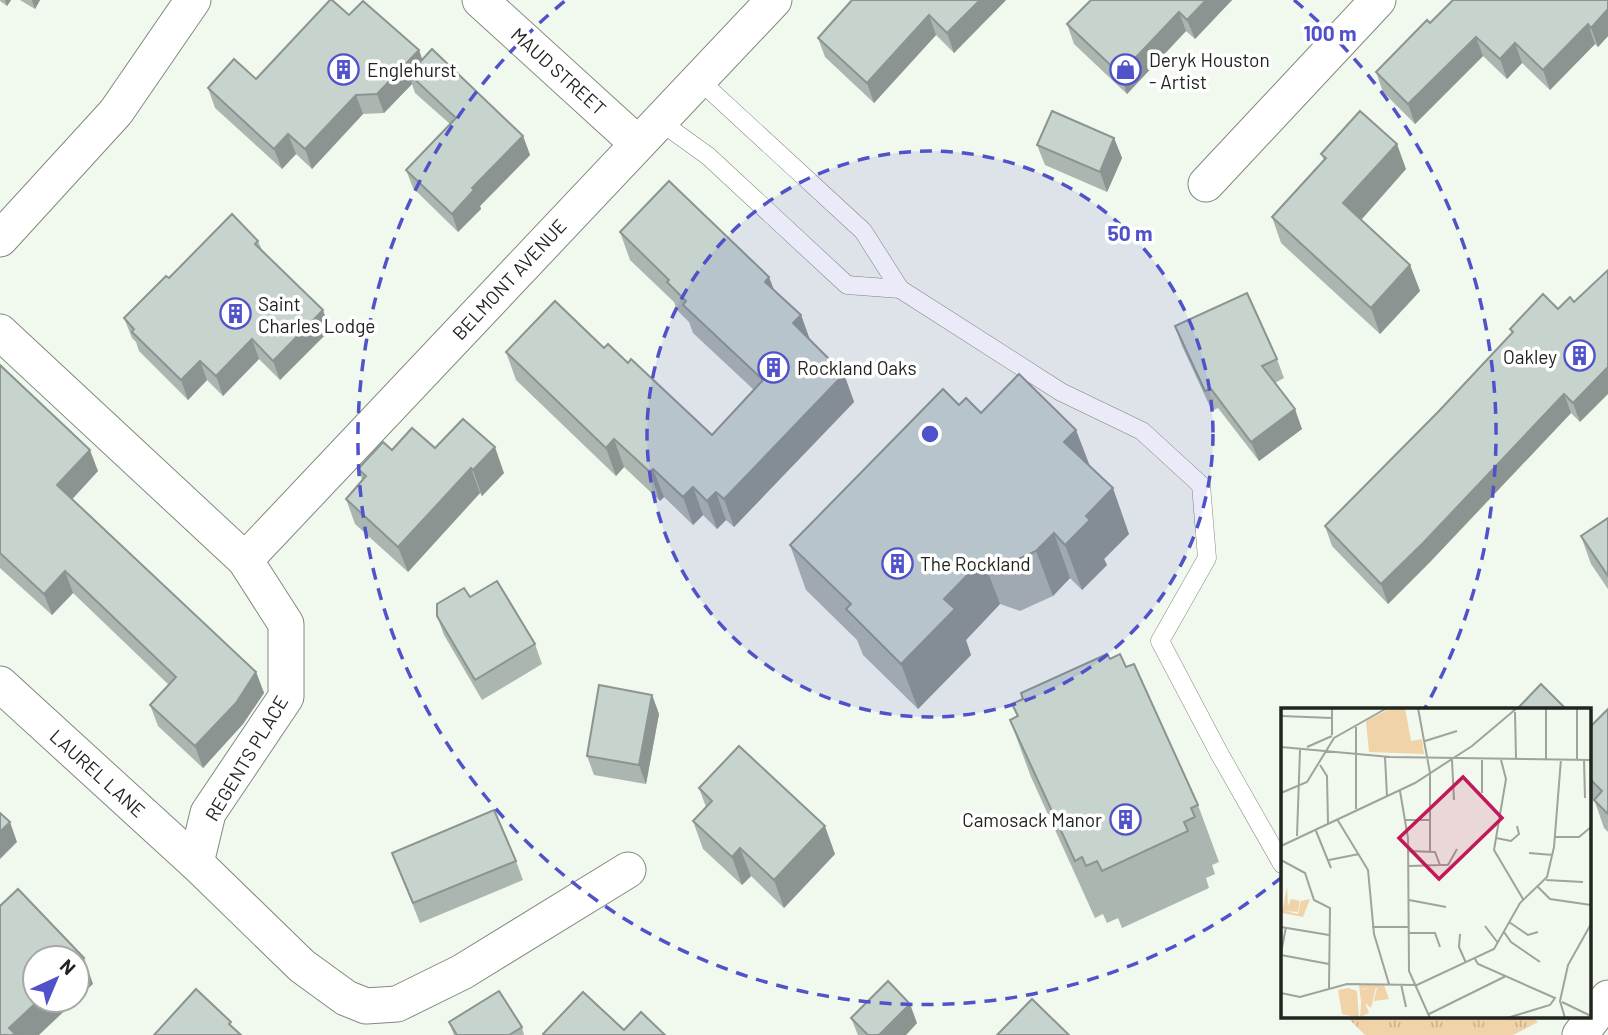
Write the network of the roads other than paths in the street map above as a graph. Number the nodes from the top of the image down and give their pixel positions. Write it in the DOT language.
graph roads {
  1 [pos="193,0"];
  2 [pos="481,0"];
  3 [pos="774,0"];
  4 [pos="1378,0"];
  5 [pos="698,79"];
  6 [pos="648,132"];
  7 [pos="1206,184"];
  8 [pos="0,239"];
  9 [pos="900,289"];
  10 [pos="0,332"];
  11 [pos="245,560"];
  12 [pos="0,684"];
  13 [pos="1281,861"];
  14 [pos="196,863"];
  15 [pos="628,870"];
  16 [pos="1608,999"];
  17 [pos="1580,1035"];
  1 -- 8 [label="street"];
  2 -- 6 [label="street, MAUD STREET"];
  3 -- 5 [label="street, BELMONT AVENUE"];
  4 -- 7 [label="street"];
  5 -- 6 [label="street, BELMONT AVENUE"];
  5 -- 9 [label="lane"];
  6 -- 9 [label="lane"];
  6 -- 11 [label="street, BELMONT AVENUE"];
  9 -- 13 [label="lane"];
  10 -- 11 [label="street, REGENTS PLACE"];
  11 -- 14 [label="street, REGENTS PLACE"];
  12 -- 14 [label="street, LAUREL LANE"];
  14 -- 15 [label="street"];
  16 -- 17 [label="street"];
}
